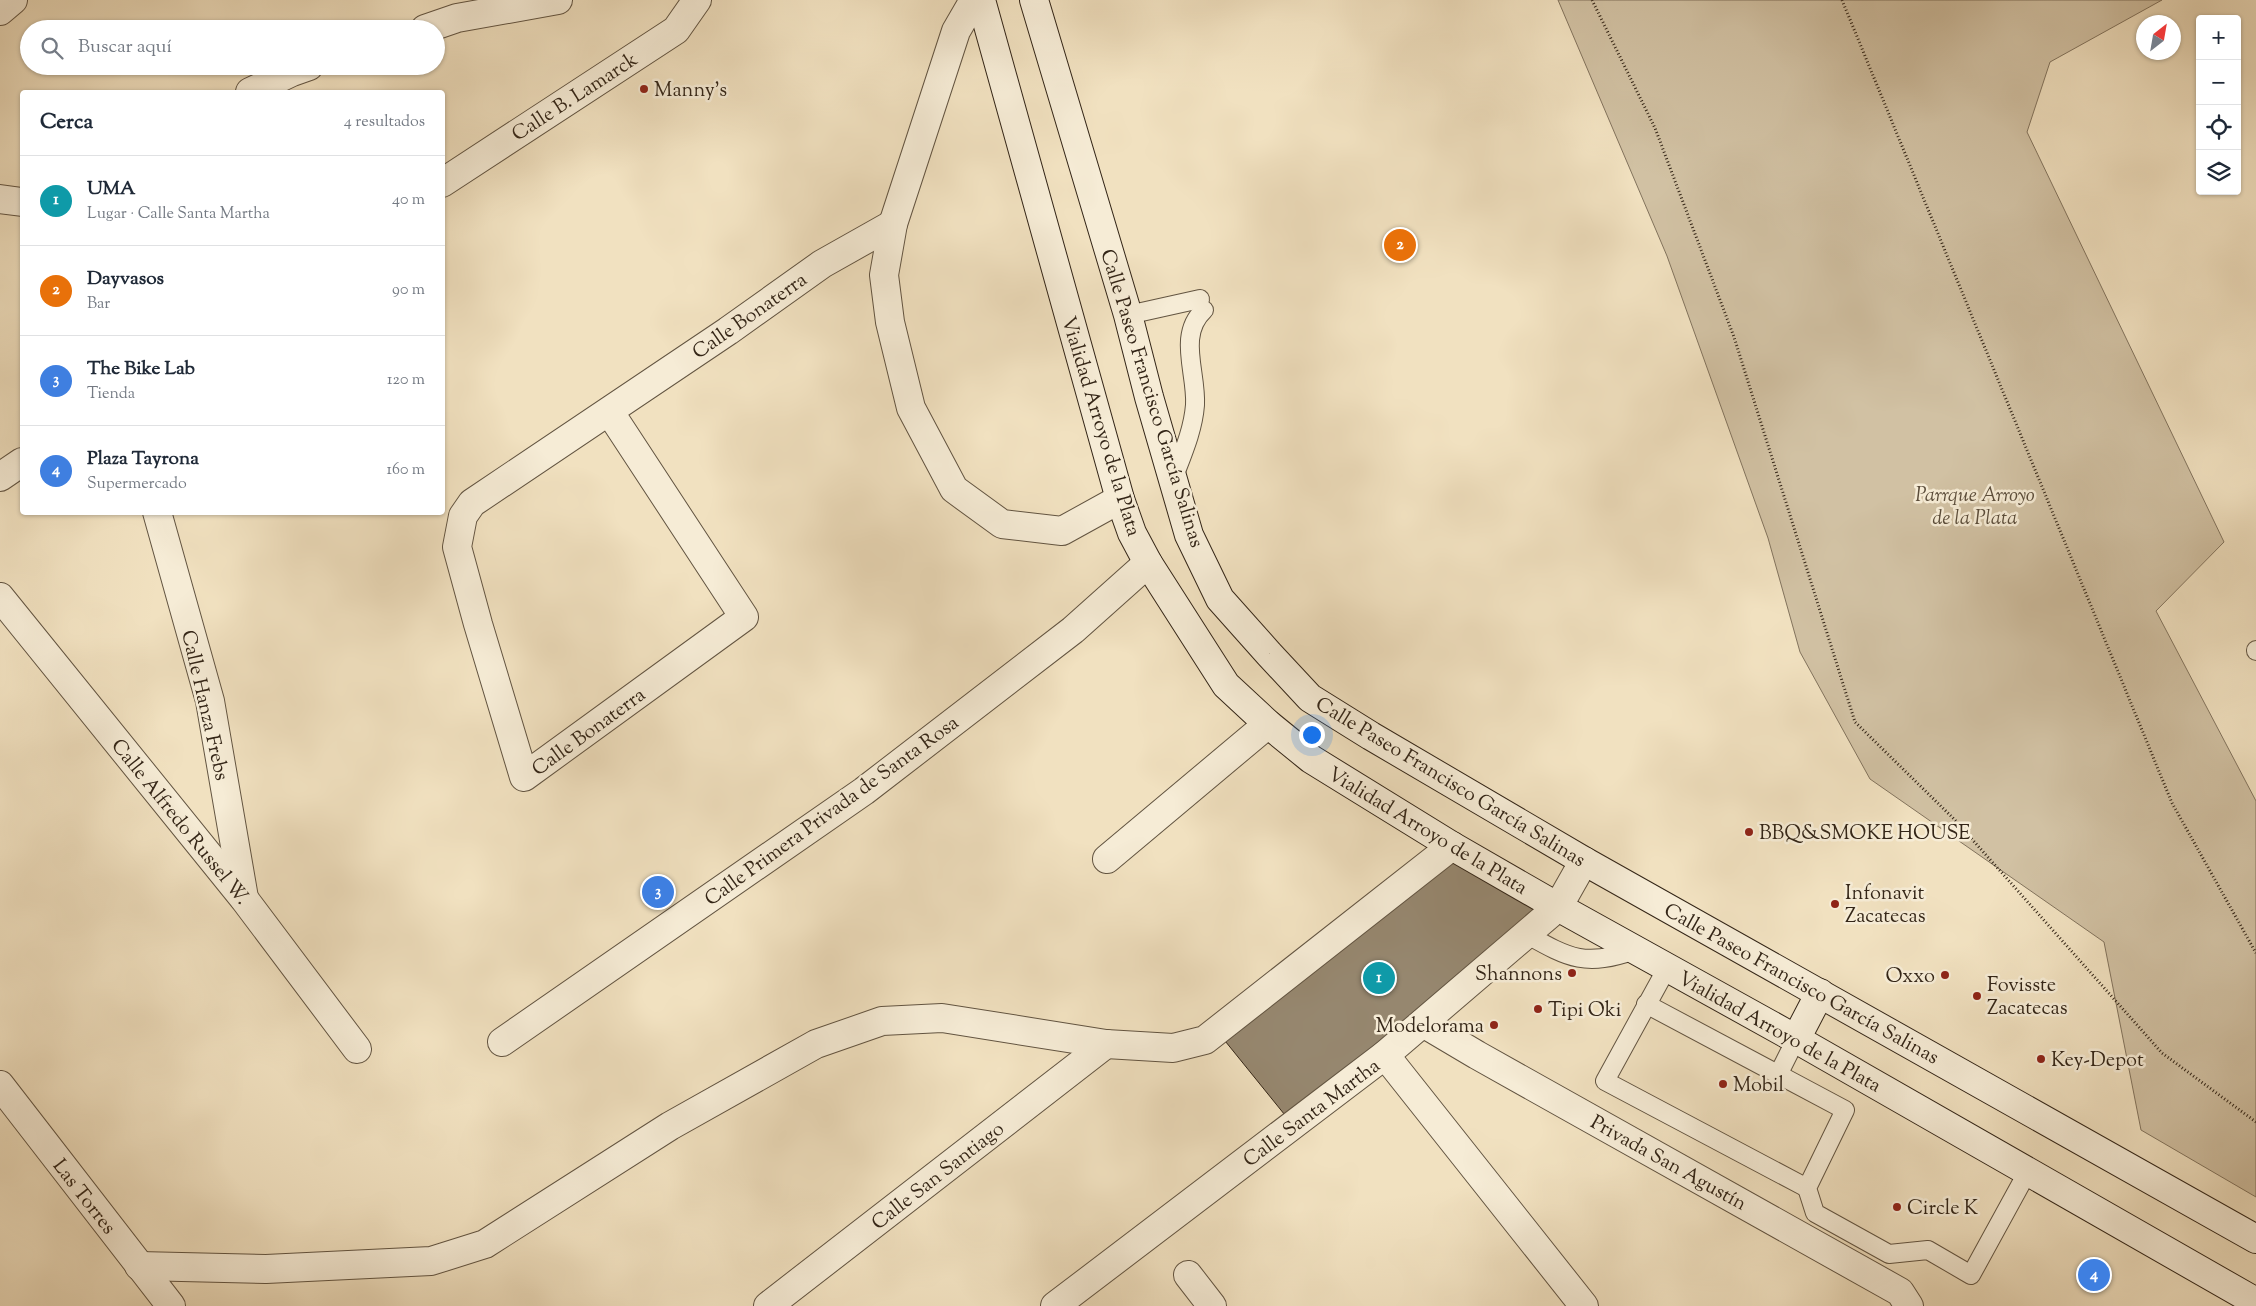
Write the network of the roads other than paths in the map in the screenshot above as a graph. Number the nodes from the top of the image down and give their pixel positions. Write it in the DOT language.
graph roads {
  1 [pos="13,0"];
  2 [pos="558,0"];
  3 [pos="697,0"];
  4 [pos="974,0"];
  5 [pos="981,0"];
  6 [pos="1034,0"];
  7 [pos="0,10"];
  8 [pos="445,22"];
  9 [pos="286,75"];
  10 [pos="254,90"];
  11 [pos="445,181"];
  12 [pos="0,199"];
  13 [pos="20,202"];
  14 [pos="893,224"];
  15 [pos="1128,315"];
  16 [pos="608,411"];
  17 [pos="20,463"];
  18 [pos="0,477"];
  19 [pos="1173,480"];
  20 [pos="1120,499"];
  21 [pos="158,515"];
  22 [pos="1148,563"];
  23 [pos="0,597"];
  24 [pos="1268,724"];
  25 [pos="1452,846"];
  26 [pos="1107,859"];
  27 [pos="1584,861"];
  28 [pos="245,900"];
  29 [pos="1558,907"];
  30 [pos="1526,934"];
  31 [pos="1635,950"];
  32 [pos="1667,968"];
  33 [pos="1820,993"];
  34 [pos="1646,1004"];
  35 [pos="1424,1023"];
  36 [pos="1796,1039"];
  37 [pos="502,1042"];
  38 [pos="1106,1044"];
  39 [pos="356,1049"];
  40 [pos="1385,1055"];
  41 [pos="1778,1075"];
  42 [pos="0,1086"];
  43 [pos="2028,1171"];
  44 [pos="1807,1188"];
  45 [pos="2256,1239"];
  46 [pos="139,1266"];
  47 [pos="1188,1275"];
  48 [pos="2256,1302"];
  49 [pos="171,1306"];
  50 [pos="768,1306"];
  51 [pos="1055,1306"];
  52 [pos="1212,1306"];
  53 [pos="1584,1306"];
  54 [pos="1909,1306"];
  1 -- 7 [label="street"];
  2 -- 8 [label="street"];
  3 -- 11 [label="street, Calle B. Lamarck"];
  4 -- 14 [label="street"];
  5 -- 20 [label="street, Vialidad Arroyo de la Plata"];
  6 -- 15 [label="street, Calle Paseo Francisco García Salinas"];
  9 -- 10 [label="street"];
  12 -- 13 [label="street"];
  14 -- 16 [label="street, Calle Bonaterra"];
  14 -- 20 [label="street"];
  15 -- 19 [label="street, Calle Paseo Francisco García Salinas"];
  15 -- 19 [label="lane"];
  16 -- 16 [label="street, Calle Bonaterra"];
  17 -- 18 [label="street"];
  19 -- 27 [label="street, Calle Paseo Francisco García Salinas"];
  20 -- 22 [label="street, Vialidad Arroyo de la Plata"];
  21 -- 28 [label="street, Calle Hanza Frebs"];
  22 -- 24 [label="street, Vialidad Arroyo de la Plata"];
  22 -- 37 [label="street, Calle Primera Privada de Santa Rosa"];
  23 -- 28 [label="street, Calle Alfredo Russel W."];
  24 -- 25 [label="street, Vialidad Arroyo de la Plata"];
  24 -- 26 [label="street"];
  25 -- 29 [label="street, Vialidad Arroyo de la Plata"];
  25 -- 38 [label="street"];
  27 -- 29 [label="street"];
  27 -- 33 [label="street, Calle Paseo Francisco García Salinas"];
  28 -- 39 [label="street, Calle Alfredo Russel W."];
  29 -- 30 [label="street, Calle Santa Martha"];
  29 -- 31 [label="street, Vialidad Arroyo de la Plata"];
  30 -- 31 [label="lane"];
  30 -- 35 [label="street, Calle Santa Martha"];
  31 -- 32 [label="street, Vialidad Arroyo de la Plata"];
  32 -- 34 [label="lane"];
  32 -- 36 [label="street, Vialidad Arroyo de la Plata"];
  33 -- 36 [label="street"];
  33 -- 45 [label="street, Calle Paseo Francisco García Salinas"];
  34 -- 41 [label="lane"];
  34 -- 44 [label="lane"];
  35 -- 40 [label="street, Calle Santa Martha"];
  35 -- 54 [label="street, Privada San Agustín"];
  36 -- 41 [label="lane"];
  36 -- 43 [label="street, Vialidad Arroyo de la Plata"];
  38 -- 46 [label="street"];
  38 -- 50 [label="street, Calle San Santiago"];
  40 -- 51 [label="street, Calle Santa Martha"];
  40 -- 53 [label="street"];
  41 -- 44 [label="lane"];
  42 -- 46 [label="street, Las Torres"];
  43 -- 44 [label="lane"];
  43 -- 48 [label="street, Vialidad Arroyo de la Plata"];
  46 -- 49 [label="street, Las Torres"];
  47 -- 52 [label="street"];
}
